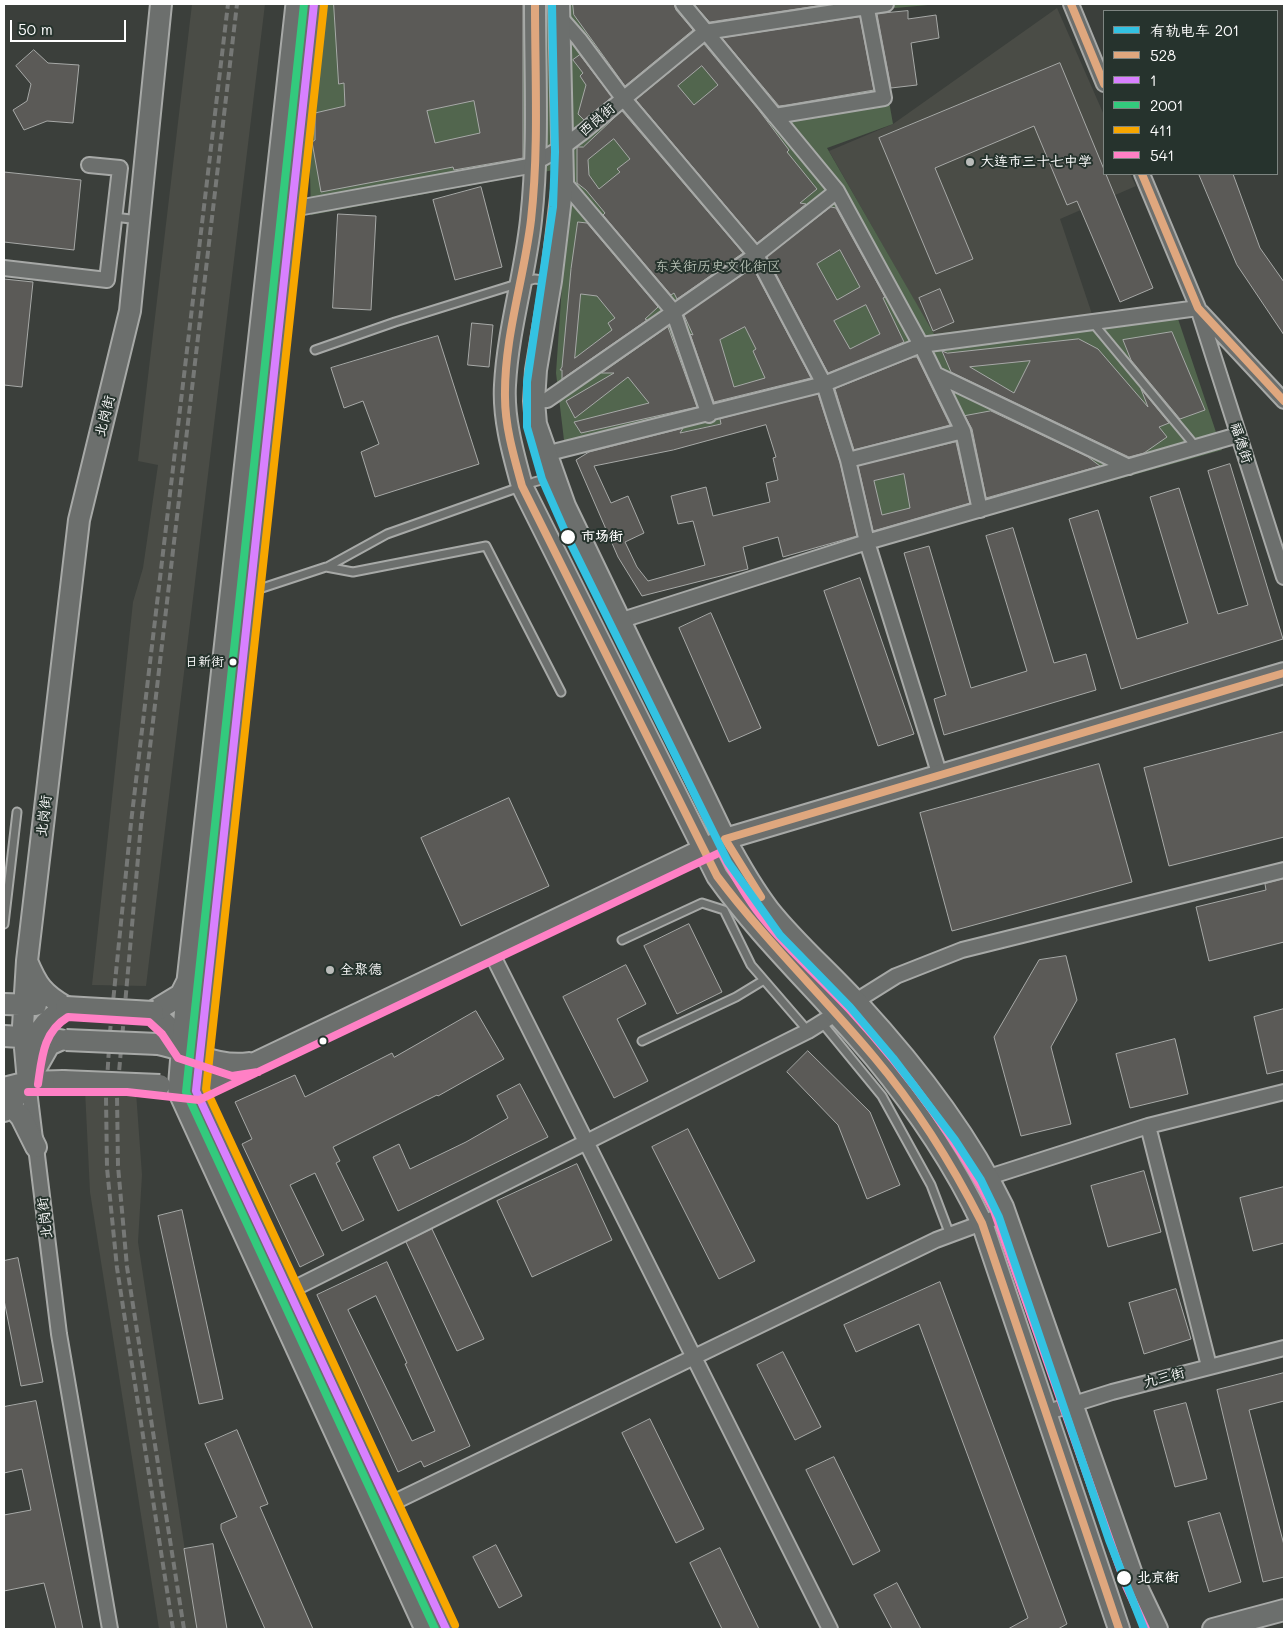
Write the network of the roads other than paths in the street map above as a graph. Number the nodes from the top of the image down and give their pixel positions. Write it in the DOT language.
graph roads {
  1 [pos="160,4"];
  2 [pos="297,4"];
  3 [pos="314,4"];
  4 [pos="534,4"];
  5 [pos="683,4"];
  6 [pos="886,4"];
  7 [pos="1071,4"];
  8 [pos="867,5"];
  9 [pos="559,10"];
  10 [pos="705,32"];
  11 [pos="1103,82"];
  12 [pos="623,98"];
  13 [pos="774,116"];
  14 [pos="563,147"];
  15 [pos="536,162"];
  16 [pos="89,165"];
  17 [pos="1142,175"];
  18 [pos="563,181"];
  19 [pos="837,191"];
  20 [pos="292,209"];
  21 [pos="114,217"];
  22 [pos="139,220"];
  23 [pos="756,255"];
  24 [pos="4,268"];
  25 [pos="551,281"];
  26 [pos="520,283"];
  27 [pos="1198,308"];
  28 [pos="673,311"];
  29 [pos="1092,322"];
  30 [pos="921,345"];
  31 [pos="315,350"];
  32 [pos="935,374"];
  33 [pos="824,384"];
  34 [pos="1284,400"];
  35 [pos="534,401"];
  36 [pos="709,415"];
  37 [pos="963,431"];
  38 [pos="1238,435"];
  39 [pos="1196,448"];
  40 [pos="546,454"];
  41 [pos="848,460"];
  42 [pos="1129,467"];
  43 [pos="553,477"];
  44 [pos="522,486"];
  45 [pos="980,510"];
  46 [pos="868,542"];
  47 [pos="326,567"];
  48 [pos="1284,577"];
  49 [pos="250,592"];
  50 [pos="619,620"];
  51 [pos="1284,674"];
  52 [pos="561,692"];
  53 [pos="940,776"];
  54 [pos="17,812"];
  55 [pos="725,839"];
  56 [pos="702,849"];
  57 [pos="1284,870"];
  58 [pos="4,924"];
  59 [pos="622,940"];
  60 [pos="490,950"];
  61 [pos="27,961"];
  62 [pos="764,980"];
  63 [pos="188,981"];
  64 [pos="857,1002"];
  65 [pos="13,1004"];
  66 [pos="66,1008"];
  67 [pos="153,1012"];
  68 [pos="830,1019"];
  69 [pos="808,1031"];
  70 [pos="21,1037"];
  71 [pos="63,1040"];
  72 [pos="642,1042"];
  73 [pos="191,1052"];
  74 [pos="256,1062"];
  75 [pos="28,1082"];
  76 [pos="178,1089"];
  77 [pos="1284,1092"];
  78 [pos="5,1100"];
  79 [pos="1148,1126"];
  80 [pos="586,1142"];
  81 [pos="36,1147"];
  82 [pos="989,1178"];
  83 [pos="1006,1214"];
  84 [pos="982,1223"];
  85 [pos="950,1235"];
  86 [pos="289,1292"];
  87 [pos="1284,1348"];
  88 [pos="694,1357"];
  89 [pos="1209,1366"];
  90 [pos="1073,1404"];
  91 [pos="1045,1413"];
  92 [pos="380,1509"];
  93 [pos="1284,1610"];
  94 [pos="110,1629"];
  95 [pos="426,1629"];
  96 [pos="446,1629"];
  97 [pos="830,1629"];
  98 [pos="1119,1629"];
  99 [pos="1157,1629"];
  100 [pos="1213,1629"];
  1 -- 22 [label="main road, 北岗街"];
  2 -- 63 [label="main road"];
  3 -- 20 [label="main road"];
  4 -- 15 [label="main road"];
  5 -- 10 [label="street"];
  6 -- 8 [label="street, 西岗街"];
  7 -- 11 [label="street"];
  8 -- 10 [label="street, 西岗街"];
  8 -- 13 [label="street"];
  9 -- 12 [label="street"];
  9 -- 14 [label="main road"];
  10 -- 12 [label="street, 西岗街"];
  10 -- 13 [label="street"];
  12 -- 14 [label="street, 西岗街"];
  12 -- 23 [label="street"];
  13 -- 19 [label="street"];
  14 -- 15 [label="street, 西岗街"];
  14 -- 18 [label="main road"];
  15 -- 20 [label="street, 西岗街"];
  15 -- 26 [label="main road"];
  16 -- 21 [label="street"];
  17 -- 27 [label="street, 福德街"];
  18 -- 25 [label="main road"];
  18 -- 28 [label="street"];
  19 -- 23 [label="street"];
  19 -- 30 [label="street"];
  20 -- 49 [label="main road"];
  21 -- 22 [label="lane"];
  21 -- 24 [label="street"];
  22 -- 61 [label="main road, 北岗街"];
  23 -- 28 [label="street"];
  23 -- 33 [label="street"];
  25 -- 26 [label="lane"];
  25 -- 35 [label="main road"];
  26 -- 31 [label="lane"];
  26 -- 44 [label="main road"];
  27 -- 29 [label="street"];
  27 -- 34 [label="street"];
  27 -- 38 [label="street, 福德街"];
  28 -- 35 [label="street"];
  28 -- 36 [label="street"];
  29 -- 30 [label="street"];
  29 -- 39 [label="lane"];
  30 -- 32 [label="street"];
  30 -- 33 [label="street"];
  32 -- 37 [label="street"];
  32 -- 42 [label="street"];
  33 -- 36 [label="street"];
  33 -- 41 [label="street"];
  35 -- 40 [label="main road"];
  36 -- 40 [label="street"];
  37 -- 41 [label="street"];
  37 -- 45 [label="street"];
  38 -- 39 [label="street"];
  38 -- 48 [label="street, 福德街"];
  39 -- 42 [label="street"];
  40 -- 43 [label="main road"];
  41 -- 46 [label="street"];
  42 -- 45 [label="street"];
  43 -- 44 [label="lane"];
  43 -- 50 [label="main road"];
  44 -- 47 [label="lane"];
  44 -- 56 [label="main road"];
  45 -- 46 [label="street"];
  46 -- 50 [label="street"];
  46 -- 53 [label="street"];
  47 -- 49 [label="lane"];
  47 -- 52 [label="lane"];
  49 -- 73 [label="main road"];
  50 -- 55 [label="main road"];
  51 -- 53 [label="main road"];
  53 -- 55 [label="main road"];
  54 -- 58 [label="lane"];
  55 -- 56 [label="main road"];
  55 -- 64 [label="main road"];
  56 -- 60 [label="main road"];
  56 -- 68 [label="main road"];
  57 -- 64 [label="street"];
  59 -- 62 [label="lane"];
  60 -- 74 [label="main road"];
  60 -- 80 [label="street"];
  61 -- 65 [label="main road, 北岗街"];
  61 -- 66 [label="main road"];
  62 -- 69 [label="lane"];
  62 -- 72 [label="lane"];
  63 -- 67 [label="main road"];
  63 -- 73 [label="main road"];
  64 -- 68 [label="street"];
  64 -- 82 [label="main road"];
  65 -- 66 [label="main road"];
  65 -- 70 [label="main road, 北岗街"];
  66 -- 67 [label="main road, bridge"];
  66 -- 70 [label="main road"];
  67 -- 73 [label="main road"];
  68 -- 69 [label="street"];
  68 -- 84 [label="main road"];
  68 -- 85 [label="lane"];
  69 -- 80 [label="street"];
  70 -- 71 [label="main road"];
  70 -- 75 [label="main road, 北岗街"];
  71 -- 73 [label="main road, bridge"];
  71 -- 75 [label="main road"];
  73 -- 74 [label="main road"];
  73 -- 76 [label="main road"];
  74 -- 76 [label="main road"];
  75 -- 76 [label="main road, bridge"];
  75 -- 78 [label="main road"];
  75 -- 81 [label="street, 北岗街"];
  76 -- 86 [label="main road"];
  76 -- 92 [label="main road"];
  77 -- 79 [label="street"];
  78 -- 81 [label="main road"];
  79 -- 82 [label="street"];
  79 -- 89 [label="street"];
  80 -- 86 [label="street"];
  80 -- 88 [label="street"];
  81 -- 94 [label="street, 北岗街"];
  82 -- 83 [label="main road"];
  83 -- 84 [label="street"];
  83 -- 90 [label="main road"];
  84 -- 85 [label="street"];
  84 -- 91 [label="main road"];
  85 -- 88 [label="street"];
  86 -- 92 [label="main road"];
  87 -- 89 [label="street, 九三街"];
  88 -- 92 [label="street"];
  88 -- 97 [label="street"];
  89 -- 90 [label="street, 九三街"];
  90 -- 91 [label="street, 九三街"];
  90 -- 99 [label="main road"];
  91 -- 98 [label="main road"];
  92 -- 95 [label="main road"];
  92 -- 96 [label="main road"];
  93 -- 100 [label="main road"];
}
